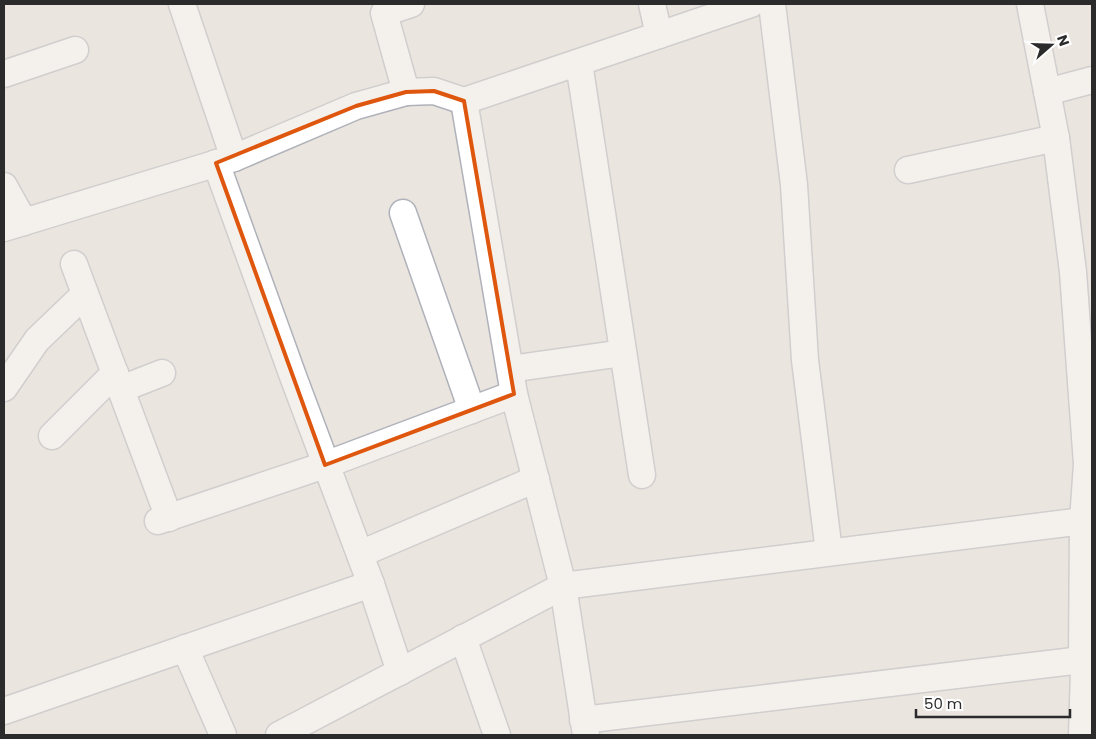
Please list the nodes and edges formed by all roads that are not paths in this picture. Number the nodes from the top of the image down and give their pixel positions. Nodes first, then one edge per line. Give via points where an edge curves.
1 (182, 4) edge
2 (411, 4) edge
3 (652, 4) edge
4 (751, 4) edge
5 (772, 4) edge
6 (1030, 4) edge
7 (658, 35) junction
8 (75, 50) dead end
9 (579, 63) junction
10 (4, 74) edge
11 (1092, 80) edge
12 (406, 92) junction
13 (1047, 92) junction
14 (464, 102) junction
15 (1056, 138) junction
16 (225, 161) junction
17 (908, 170) dead end
18 (4, 186) edge
19 (403, 213) dead end
20 (14, 225) edge
21 (74, 264) dead end
22 (1083, 272) edge
23 (85, 294) junction
24 (623, 353) junction
25 (510, 369) junction
26 (162, 373) dead end
27 (118, 381) junction
28 (4, 388) edge
29 (514, 394) junction
30 (472, 410) junction
31 (52, 436) dead end
32 (1090, 463) edge
33 (325, 465) junction
34 (642, 475) dead end
35 (536, 479) junction
36 (1083, 521) junction
37 (829, 552) junction
38 (360, 554) junction
39 (371, 584) junction
40 (563, 586) junction
41 (463, 638) junction
42 (185, 648) junction
43 (1086, 666) edge
44 (400, 672) junction
45 (4, 711) edge
46 (584, 728) edge
47 (223, 735) edge
48 (279, 735) edge
49 (496, 735) edge
50 (1082, 735) edge

1 - 16 street
2 - 12 street via 384,14
3 - 7 street
4 - 7 street
5 - 37 street via 794,185 804,352
6 - 13 street
7 - 9 street
8 - 10 street
9 - 14 street
9 - 24 street
11 - 13 street
12 - 14 street via 434,91
12 - 16 street via 356,106
13 - 15 street
14 - 25 street
15 - 17 street
15 - 22 street
16 - 20 street
16 - 33 street
18 - 20 street
19 - 30 street
21 - 23 street
22 - 32 street
23 - 27 street
23 - 28 street via 37,340
24 - 25 street
24 - 34 street
25 - 29 street
26 - 27 street
27 - 31 street
27 - 33 street via 164,519
29 - 30 street
29 - 35 street
30 - 33 street
32 - 36 street
33 - 38 street
35 - 38 street
35 - 40 street
36 - 37 street
36 - 43 street
37 - 40 street
38 - 39 street
39 - 42 street
39 - 44 street
40 - 41 street
40 - 46 street
41 - 44 street
41 - 49 street
42 - 45 street
42 - 47 street
43 - 46 street
43 - 50 street
44 - 48 street

